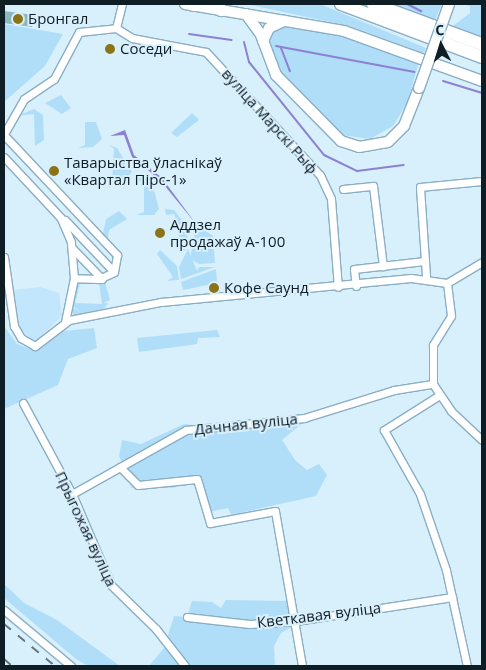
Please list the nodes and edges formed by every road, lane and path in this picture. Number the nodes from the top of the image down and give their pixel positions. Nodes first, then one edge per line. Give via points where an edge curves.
1 (122, 4) edge
2 (194, 4) edge
3 (341, 4) edge
4 (373, 4) edge
5 (449, 4) edge
6 (218, 7) edge
7 (246, 14) junction
8 (267, 17) junction
9 (287, 20) junction
10 (116, 28) junction
11 (263, 41) junction
12 (482, 44) edge
13 (482, 57) edge
14 (482, 81) edge
15 (4, 135) edge
16 (4, 157) edge
17 (482, 181) edge
18 (343, 189) dead end
19 (54, 209) junction
20 (72, 248) junction
21 (4, 257) edge
22 (425, 261) junction
23 (482, 262) edge
24 (383, 266) junction
25 (114, 272) junction
26 (426, 277) junction
27 (74, 278) junction
28 (102, 279) junction
29 (447, 283) junction
30 (356, 286) junction
31 (338, 288) junction
32 (65, 322) junction
33 (433, 384) junction
34 (438, 396) junction
35 (24, 403) dead end
36 (482, 440) edge
37 (120, 467) junction
38 (72, 494) junction
39 (452, 597) junction
40 (4, 610) edge
41 (187, 617) dead end
42 (296, 621) junction
43 (71, 666) edge
44 (184, 666) edge
45 (302, 666) edge
46 (467, 666) edge

1 - 10 street
2 - 6 street
3 - 13 highway
4 - 12 highway
5 - 11 street, bridge via 419,88 397,135 381,144 351,145 326,130 282,85 270,66
6 - 7 street
7 - 8 street
7 - 11 street
8 - 9 street
8 - 11 street
9 - 11 street via 269,28
9 - 14 street via 358,35
10 - 15 street via 79,32 54,78 17,106
10 - 31 street, вуліца Марскі Рыф via 132,38 206,52 320,175 331,199
15 - 25 street via 117,254
16 - 19 street
17 - 22 street via 420,187
18 - 24 street via 373,186
19 - 20 street
19 - 25 street
20 - 27 street
20 - 28 street
21 - 32 street via 14,326 21,338 35,346
22 - 24 street
22 - 26 street
23 - 29 street
24 - 30 street via 354,270
25 - 28 street
26 - 29 street
26 - 30 street
27 - 28 street
27 - 32 street
29 - 33 street via 451,316 434,345
30 - 31 street
31 - 32 street via 223,293
33 - 34 street
33 - 37 street, Дачная вуліца via 394,390 304,418 186,430
34 - 36 street
34 - 39 street via 384,430 420,494
35 - 38 street, Прыгожая вуліца
37 - 38 street, Дачная вуліца
37 - 42 street via 138,485 197,479 210,523 275,511
38 - 44 street, Прыгожая вуліца via 89,541 114,589 156,629
39 - 42 street, Кветкавая вуліца
39 - 46 street
40 - 43 street
41 - 42 street, Кветкавая вуліца via 250,624
42 - 45 street

